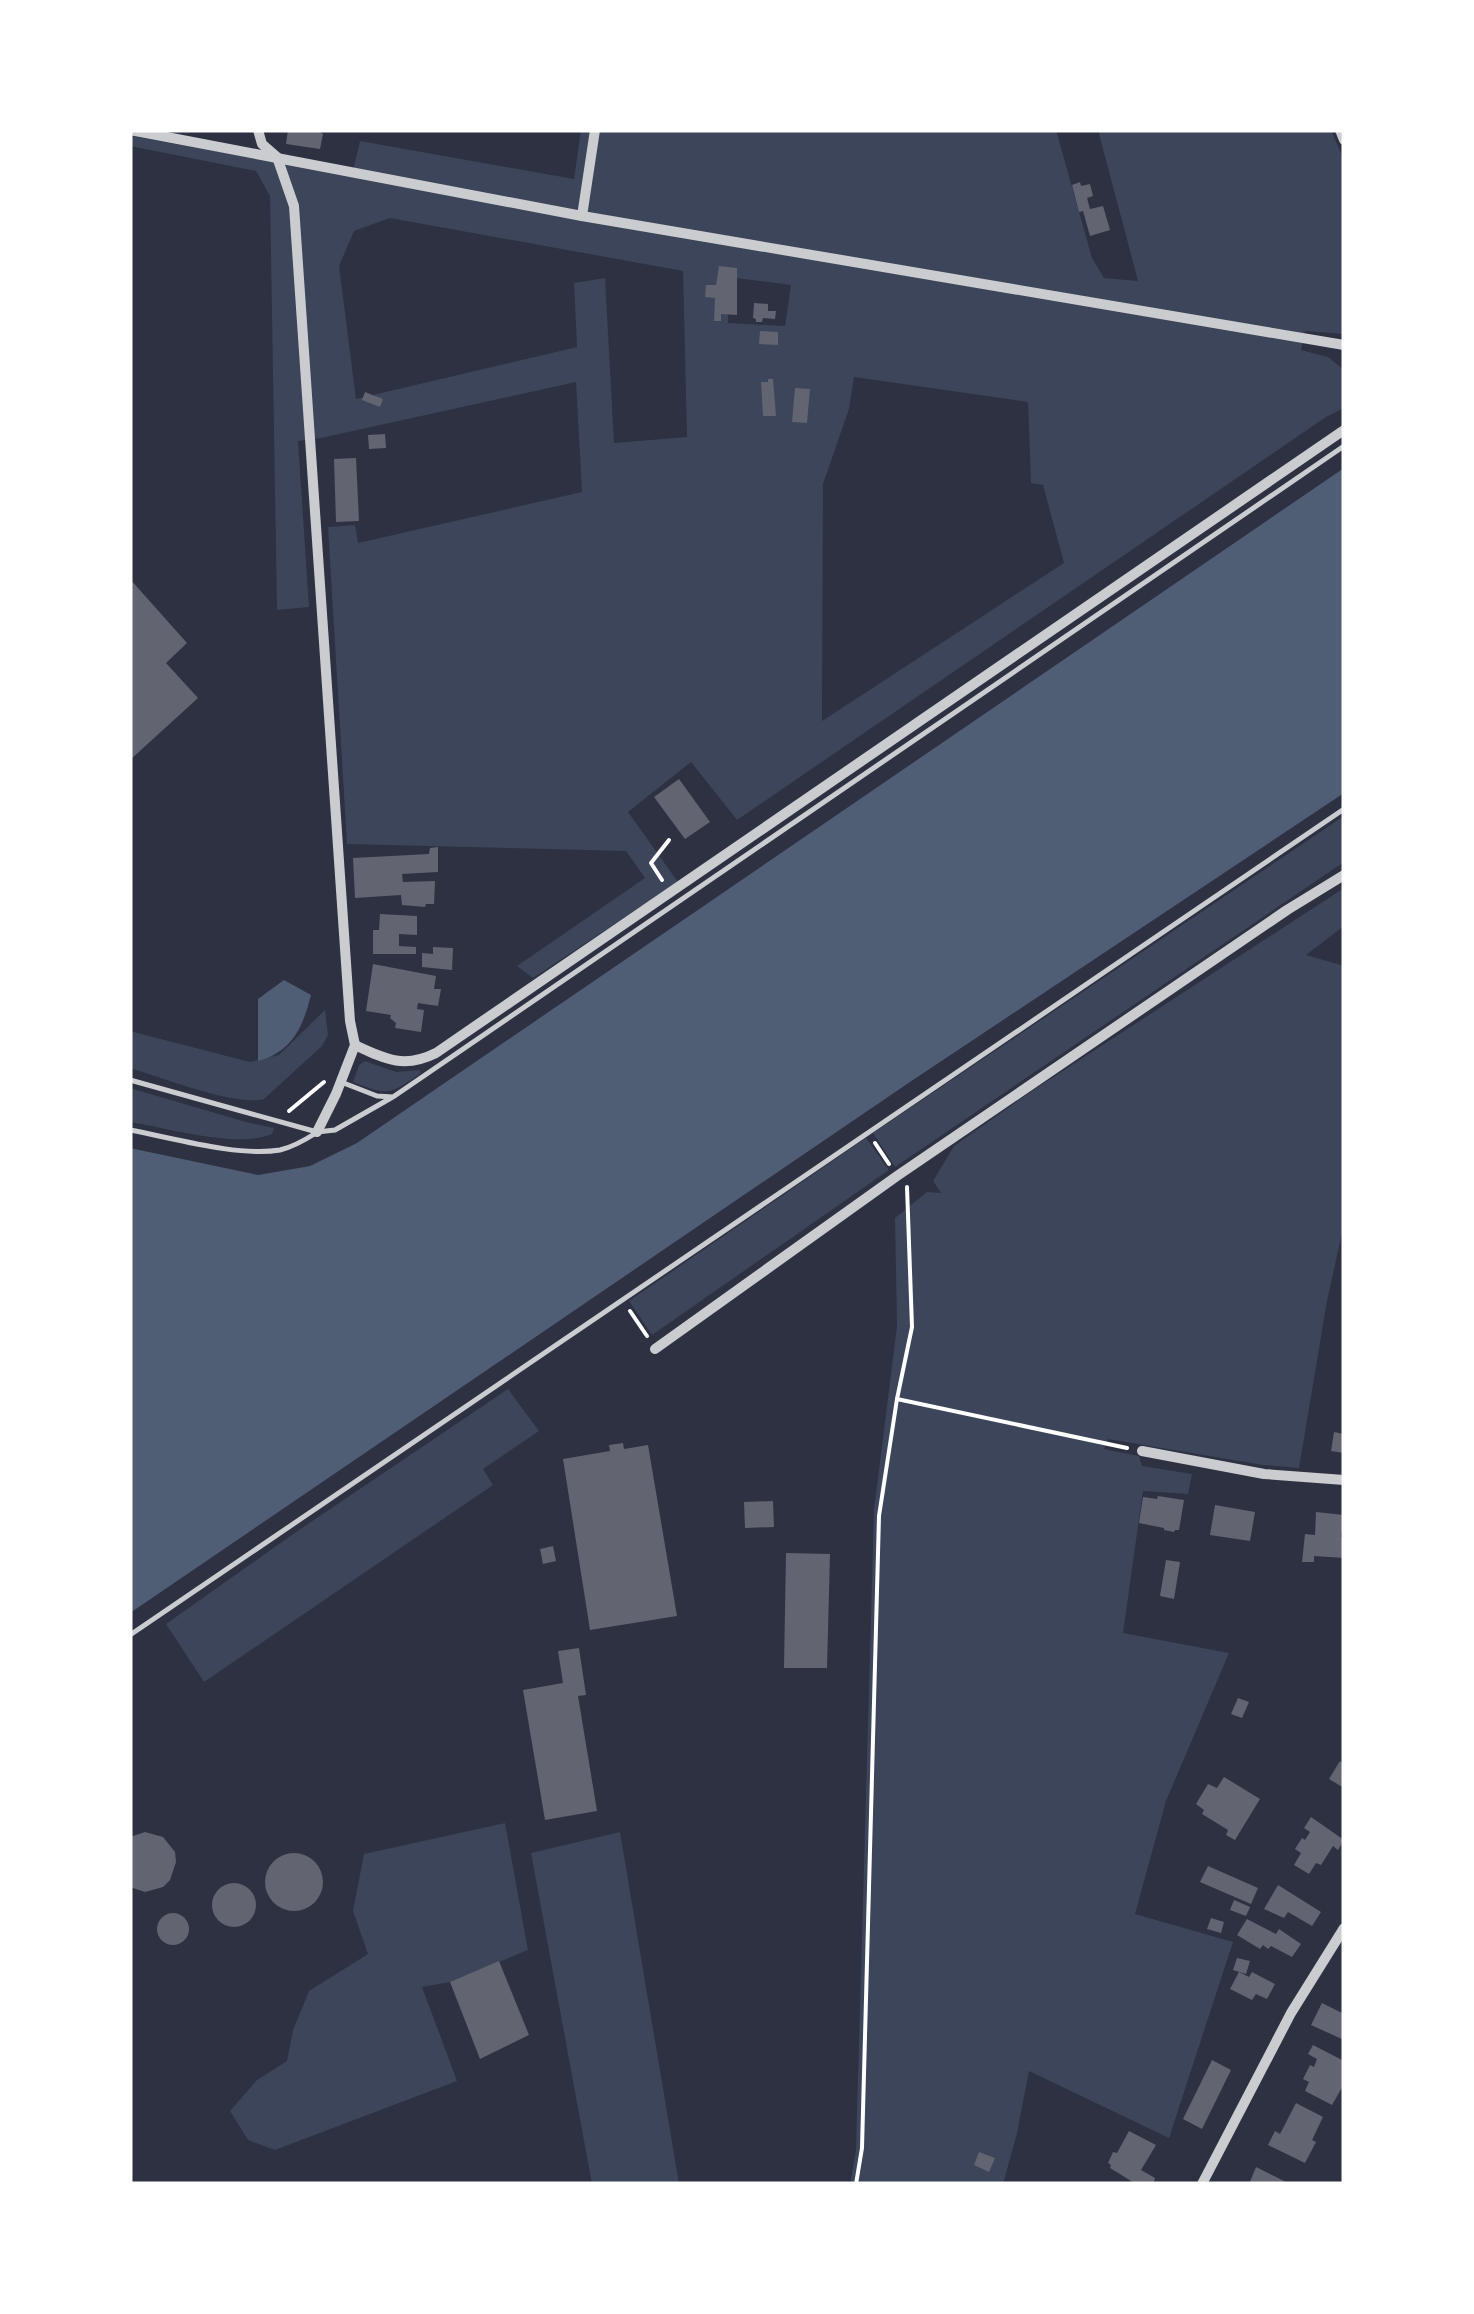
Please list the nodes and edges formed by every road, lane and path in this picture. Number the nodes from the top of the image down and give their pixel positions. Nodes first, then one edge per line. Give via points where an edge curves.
1 (130, 130) edge
2 (258, 130) edge
3 (595, 130) edge
4 (1340, 130) edge
5 (1344, 140) edge
6 (277, 157) junction
7 (582, 216) junction
8 (1344, 345) edge
9 (1344, 430) edge
10 (1344, 446) edge
11 (1344, 809) edge
12 (669, 840) dead end
13 (1344, 875) edge
14 (671, 892) junction
15 (355, 1045) junction
16 (130, 1080) edge
17 (341, 1082) junction
18 (393, 1097) junction
19 (276, 1119) junction
20 (130, 1130) edge
21 (317, 1132) junction
22 (867, 1132) junction
23 (897, 1176) junction
24 (622, 1300) junction
25 (655, 1348) joint
26 (897, 1399) junction
27 (1142, 1451) joint
28 (1344, 1480) edge
29 (130, 1634) edge
30 (1344, 1928) edge
31 (856, 2184) edge
32 (1202, 2184) edge

1 - 6 street
2 - 6 street
3 - 7 street
4 - 5 street
6 - 7 street
6 - 15 street via 294,206
7 - 8 street
9 - 14 street
10 - 18 lane
11 - 22 lane
12 - 14 path via 651,863
13 - 23 street
14 - 15 street via 422,1060 395,1062
15 - 17 street
16 - 19 lane
17 - 18 lane
17 - 19 path via 324,1082
17 - 21 street
18 - 21 lane via 335,1130
19 - 21 lane
20 - 21 lane via 234,1150 279,1150
22 - 23 path
22 - 24 lane
23 - 25 street
23 - 26 path via 907,1187 912,1326
24 - 25 path
24 - 29 lane
26 - 27 path
26 - 31 path via 878,1516
27 - 28 street via 1264,1474
30 - 32 street via 1291,2013

